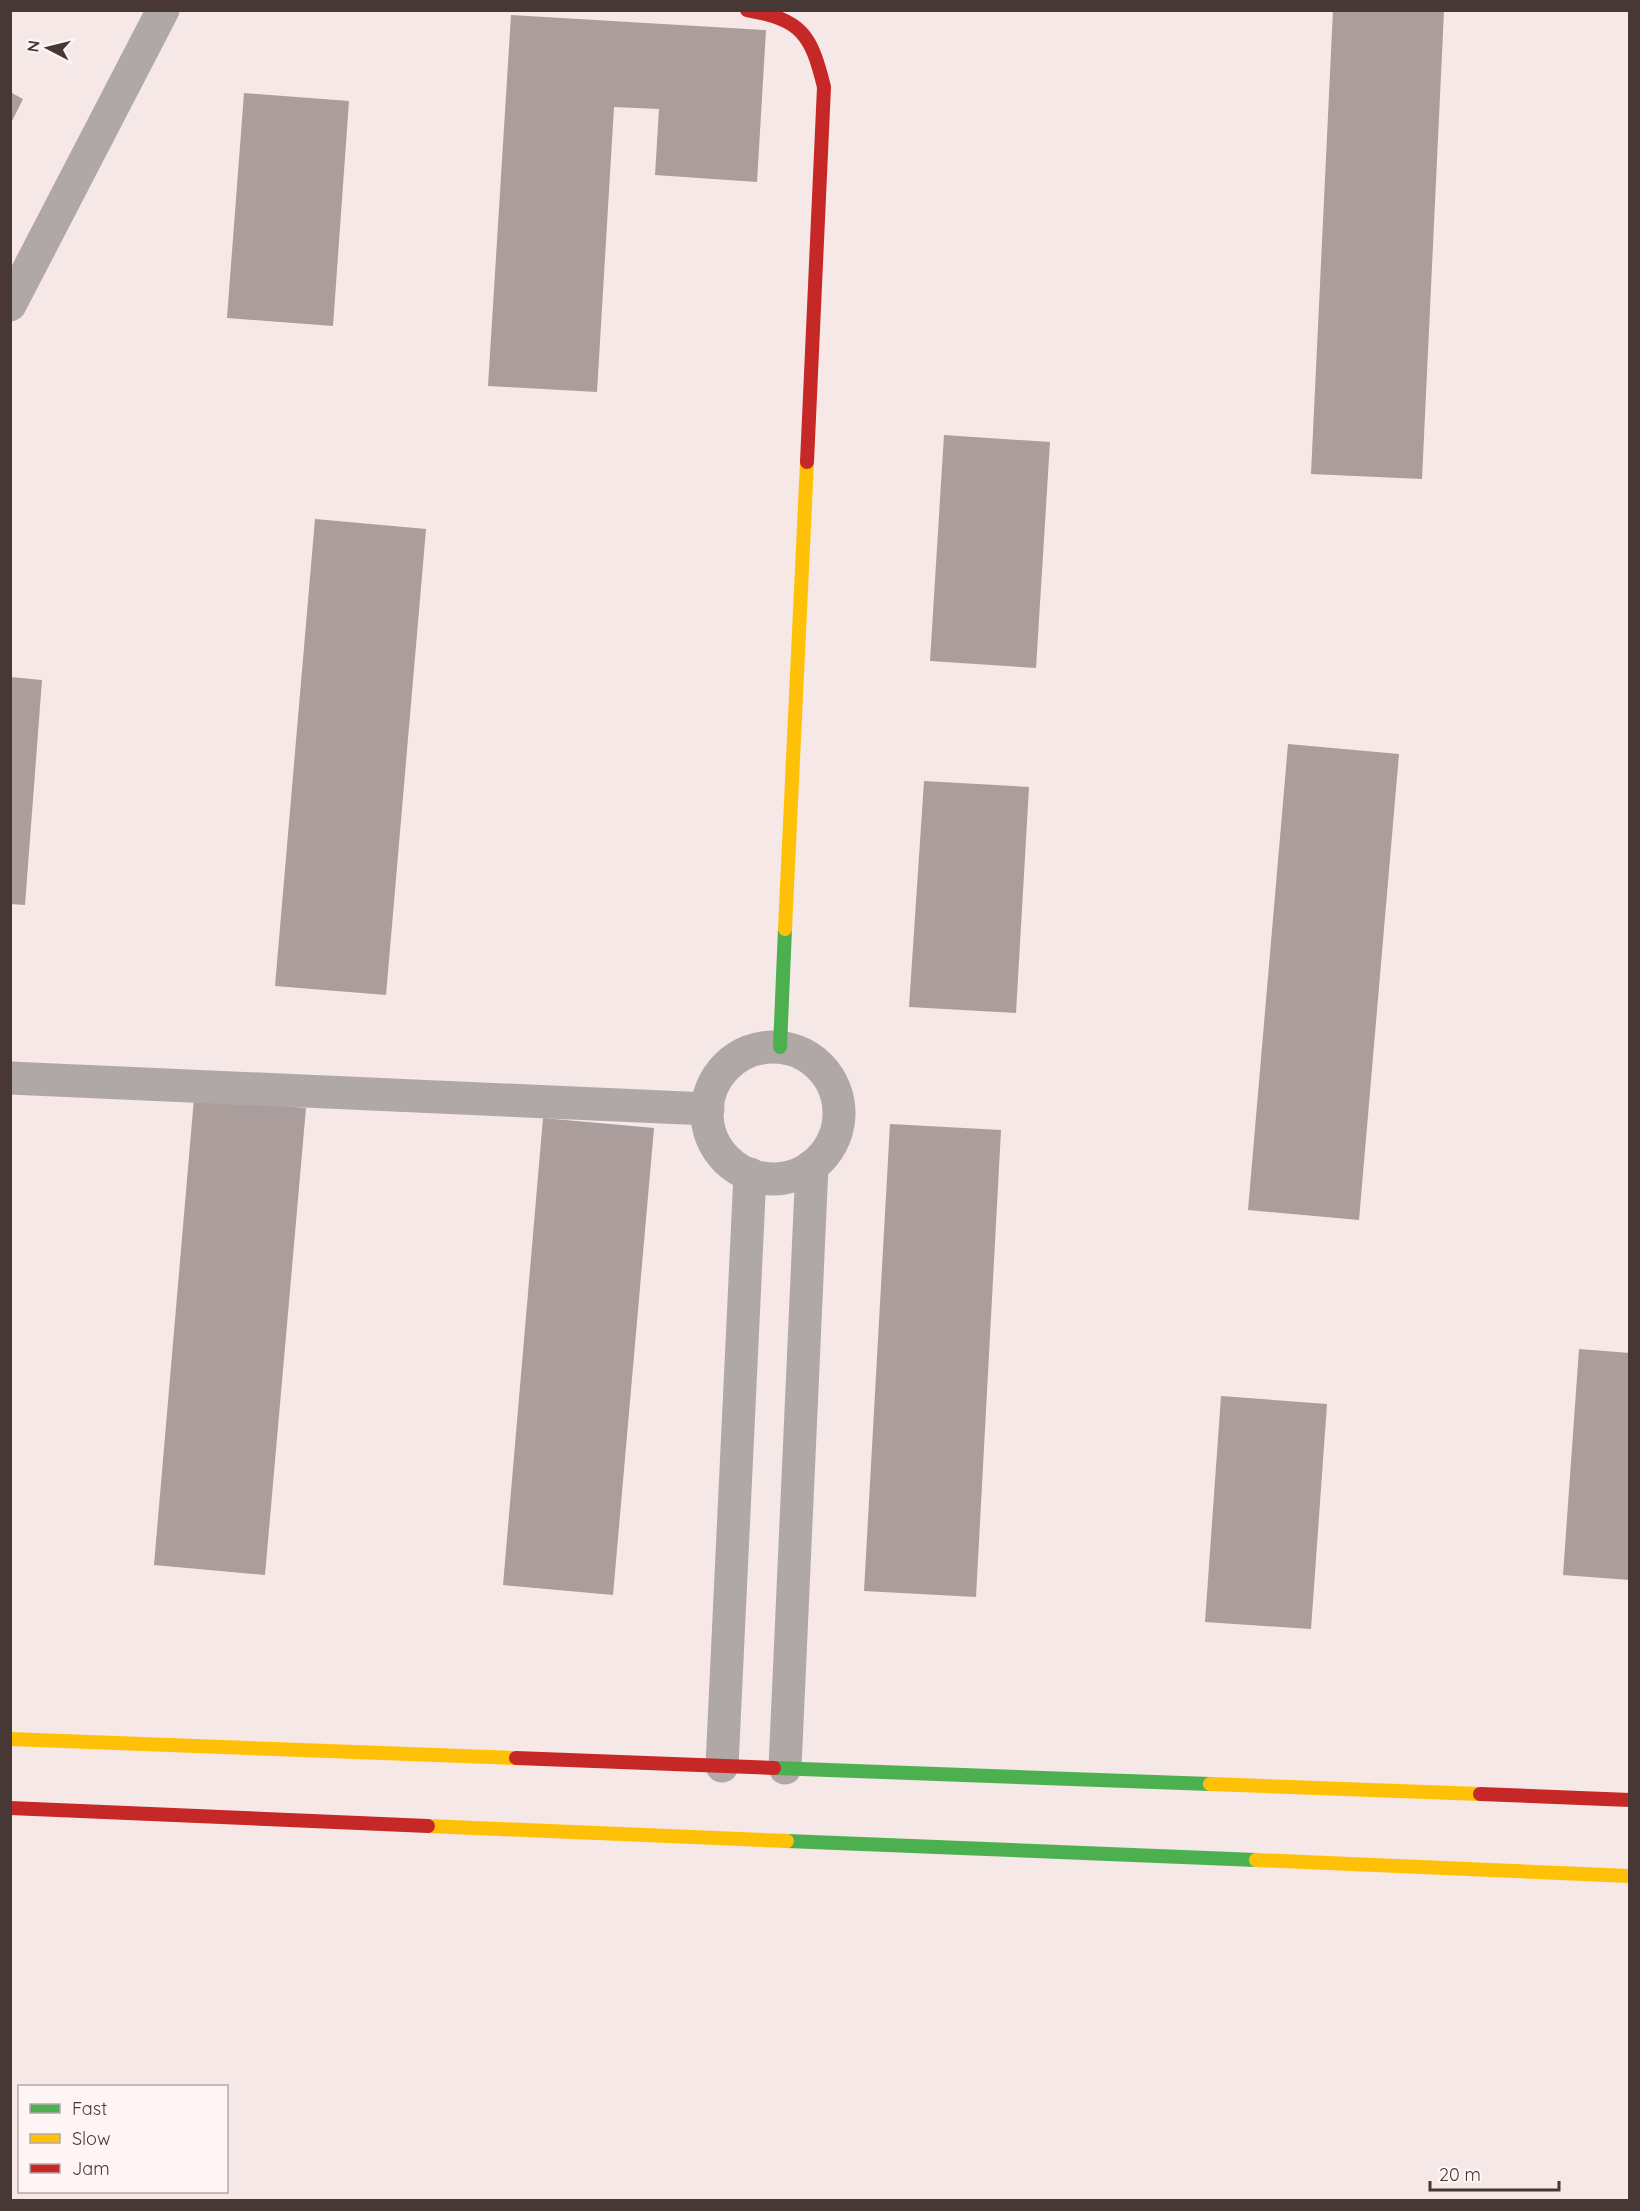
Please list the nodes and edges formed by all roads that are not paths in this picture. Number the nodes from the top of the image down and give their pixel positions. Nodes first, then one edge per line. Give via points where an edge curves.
1 (163, 10) edge
2 (747, 10) edge
3 (10, 305) edge
4 (780, 1047) junction
5 (10, 1078) edge
6 (708, 1109) junction
7 (812, 1166) junction
8 (750, 1174) junction
9 (10, 1739) edge
10 (722, 1766) junction
11 (785, 1768) junction
12 (1629, 1800) edge
13 (10, 1808) edge
14 (1629, 1876) edge

1 - 3 street
2 - 4 street via 780,15 802,29 816,54 824,87
4 - 6 street via 749,1050 730,1062 716,1078
4 - 7 street via 813,1059 828,1076 837,1097 839,1120 833,1141
5 - 6 street
6 - 8 street via 712,1140 724,1157
7 - 8 street via 781,1179
7 - 11 street
8 - 10 street
9 - 10 street
10 - 11 street
11 - 12 street
13 - 14 street

